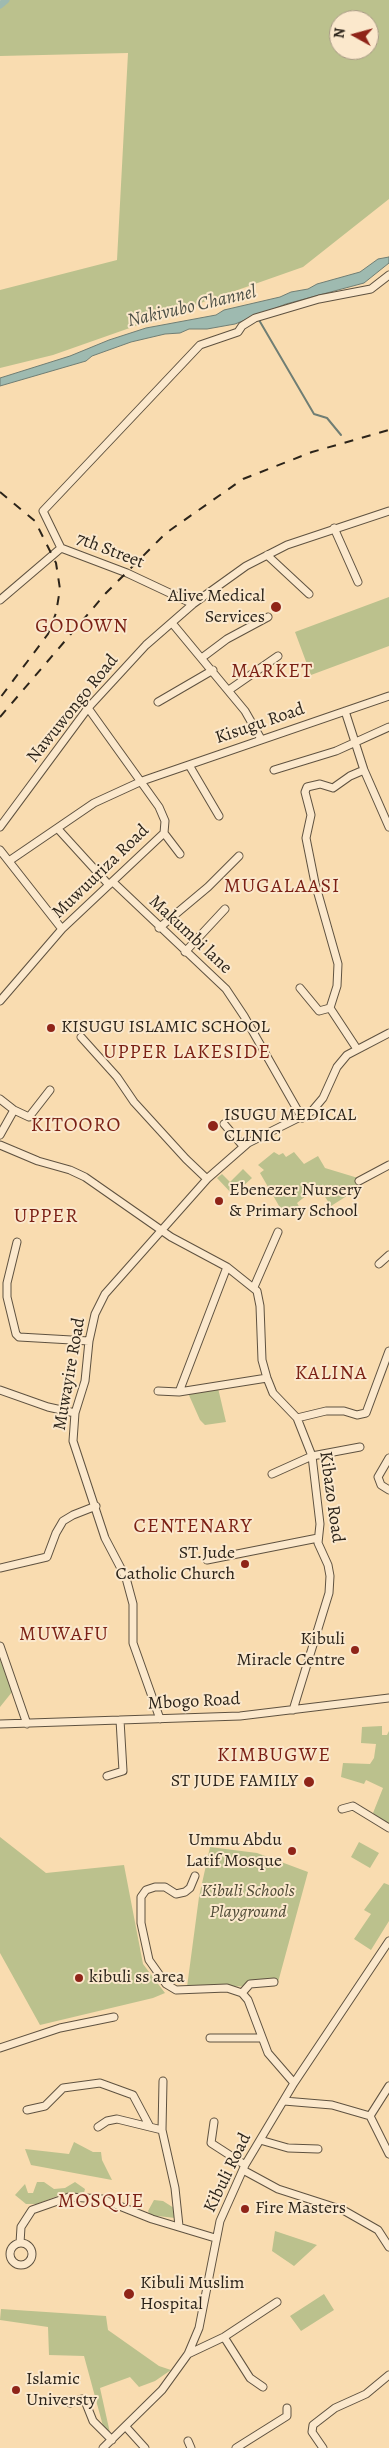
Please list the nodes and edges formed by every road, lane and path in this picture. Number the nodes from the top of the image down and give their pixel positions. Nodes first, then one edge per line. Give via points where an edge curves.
1 (389, 275) edge
2 (389, 511) edge
3 (334, 528) junction
4 (61, 548) junction
5 (267, 555) junction
6 (358, 582) dead end
7 (309, 594) dead end
8 (0, 600) edge
9 (193, 604) junction
10 (268, 617) dead end
11 (172, 623) junction
12 (278, 656) dead end
13 (203, 657) junction
14 (213, 670) junction
15 (229, 690) junction
16 (389, 696) edge
17 (158, 702) dead end
18 (88, 708) junction
19 (345, 711) junction
20 (389, 727) edge
21 (261, 739) junction
22 (355, 742) junction
23 (189, 765) junction
24 (274, 770) dead end
25 (364, 770) junction
26 (142, 781) junction
27 (219, 816) dead end
28 (0, 827) edge
29 (389, 827) edge
30 (58, 829) junction
31 (164, 833) junction
32 (0, 850) edge
33 (180, 854) dead end
34 (239, 856) dead end
35 (9, 862) junction
36 (111, 883) junction
37 (225, 909) dead end
38 (159, 928) junction
39 (62, 929) junction
40 (186, 952) junction
41 (300, 988) dead end
42 (0, 1001) edge
43 (330, 1008) junction
44 (389, 1033) edge
45 (81, 1037) dead end
46 (356, 1049) junction
47 (50, 1090) dead end
48 (0, 1099) edge
49 (14, 1110) junction
50 (302, 1118) junction
51 (224, 1124) dead end
52 (0, 1135) edge
53 (0, 1144) edge
54 (243, 1146) junction
55 (389, 1165) edge
56 (207, 1179) junction
57 (359, 1181) dead end
58 (162, 1229) junction
59 (278, 1232) dead end
60 (17, 1242) dead end
61 (389, 1256) edge
62 (379, 1264) dead end
63 (227, 1267) junction
64 (254, 1287) junction
65 (89, 1341) junction
66 (389, 1351) edge
67 (267, 1378) junction
68 (0, 1390) edge
69 (158, 1391) dead end
70 (179, 1392) junction
71 (75, 1413) junction
72 (297, 1418) junction
73 (360, 1447) dead end
74 (312, 1456) junction
75 (389, 1458) edge
76 (272, 1474) dead end
77 (389, 1490) edge
78 (96, 1506) junction
79 (318, 1538) junction
80 (207, 1560) dead end
81 (0, 1568) edge
82 (0, 1646) edge
83 (389, 1698) edge
84 (293, 1710) junction
85 (160, 1719) junction
86 (120, 1720) junction
87 (0, 1724) edge
88 (27, 1724) junction
89 (107, 1776) dead end
90 (342, 1809) dead end
91 (389, 1828) edge
92 (195, 1876) dead end
93 (389, 1941) edge
94 (274, 1982) dead end
95 (242, 1993) junction
96 (114, 2017) dead end
97 (210, 2038) dead end
98 (262, 2038) junction
99 (0, 2048) edge
100 (163, 2081) dead end
101 (294, 2083) junction
102 (389, 2086) edge
103 (284, 2101) junction
104 (27, 2110) dead end
105 (370, 2116) junction
106 (214, 2122) dead end
107 (98, 2127) dead end
108 (150, 2127) junction
109 (162, 2130) junction
110 (260, 2140) junction
111 (318, 2149) dead end
112 (389, 2154) edge
113 (244, 2168) junction
114 (179, 2226) junction
115 (215, 2238) junction
116 (20, 2243) junction
117 (389, 2247) edge
118 (277, 2302) dead end
119 (224, 2337) junction
120 (188, 2354) junction
121 (389, 2375) edge
122 (264, 2387) dead end
123 (70, 2403) dead end
124 (287, 2408) dead end
125 (126, 2427) junction
126 (112, 2440) junction
127 (188, 2441) dead end
128 (103, 2448) edge
129 (144, 2448) edge
130 (191, 2448) edge
131 (236, 2448) edge
132 (322, 2448) edge

1 - 4 street via 371,289 319,299 255,318 238,332 200,345 44,511
2 - 3 street, Nawuwongo Road
3 - 5 street, Nawuwongo Road
3 - 6 street
4 - 8 street, 7th Street
4 - 9 street, 7th Street
5 - 7 street
5 - 9 street, Nawuwongo Road
9 - 11 street, Nawuwongo Road
10 - 13 street via 227,639
11 - 13 street
11 - 18 street, Nawuwongo Road
12 - 15 street
13 - 14 street
14 - 15 street
14 - 17 street
15 - 21 street
16 - 19 street, Kisugu Road
18 - 26 street, Muwuuriza Road
18 - 28 street, Nawuwongo Road
19 - 21 street, Kisugu Road
19 - 22 street
20 - 22 street
21 - 23 street, Kisugu Road
22 - 24 street
22 - 25 street
23 - 26 street, Kisugu Road
23 - 27 street
25 - 29 street
25 - 43 street via 334,788 320,784 307,787 305,792 311,815 306,839 338,964 337,986
26 - 30 street, Kisugu Road via 94,803
26 - 31 street, Muwuuriza Road via 165,821
30 - 35 street, Kisugu Road
30 - 36 street, Makumbi lane
31 - 33 street
31 - 36 street, Muwuuriza Road
32 - 35 street
34 - 38 street
35 - 39 street
36 - 38 street, Makumbi lane
36 - 39 street, Muwuuriza Road
37 - 40 street
38 - 40 street, Makumbi lane
39 - 42 street, Muwuuriza Road
40 - 50 street, Makumbi lane via 226,989
41 - 43 street via 319,1011
43 - 46 street
44 - 46 street, Muwayire Road
45 - 56 street via 117,1077 134,1102
46 - 50 street, Muwayire Road via 340,1062 317,1107
47 - 49 street via 29,1117
48 - 49 street
49 - 52 street
50 - 54 street, Muwayire Road
51 - 54 street
53 - 58 street via 85,1177
54 - 56 street, Muwayire Road
55 - 57 street
56 - 58 street, Muwayire Road
58 - 63 street
58 - 65 street, Muwayire Road via 105,1294 95,1314
59 - 64 street
60 - 65 street via 7,1283 16,1334 19,1337
61 - 62 street
63 - 64 street
63 - 70 street
64 - 67 street, Kibazo Road via 260,1306 262,1360
65 - 71 street, Muwayire Road via 84,1381
66 - 72 street via 366,1413 326,1411
67 - 70 street
67 - 72 street, Kibazo Road via 272,1393
68 - 71 street
69 - 70 street
71 - 78 street, Muwayire Road via 72,1428 74,1447
72 - 74 street, Kibazo Road
73 - 74 street
74 - 76 street
74 - 79 street, Kibazo Road via 320,1524
75 - 77 street via 378,1477
78 - 81 street via 73,1514 64,1521 47,1557
78 - 85 street, Muwayire Road via 105,1538 126,1578 133,1604 135,1652
79 - 80 street
79 - 84 street, Kibazo Road via 330,1572 329,1593
82 - 88 street
83 - 84 street, Mbogo Road
84 - 85 street, Mbogo Road
85 - 86 street, Mbogo Road
86 - 88 street, Mbogo Road
86 - 89 street via 124,1771
87 - 88 street, Mbogo Road
90 - 91 street via 354,1806
92 - 95 street via 185,1892 176,1894 165,1887 156,1887 146,1890 141,1897 141,1923 150,1960 166,1984 176,1990 227,1988
93 - 101 street, Kibuli Road
94 - 95 street via 250,1984
95 - 98 street via 248,2000
96 - 99 street via 60,2028
97 - 98 street
98 - 101 street via 273,2061
100 - 109 street
101 - 103 street, Kibuli Road
102 - 105 street
103 - 105 street via 332,2105
103 - 110 street, Kibuli Road
104 - 108 street via 45,2106 63,2088 100,2084 133,2095
105 - 112 street
106 - 113 street via 211,2143
107 - 108 street via 117,2119
108 - 109 street
109 - 114 street via 175,2188
110 - 111 street via 288,2148
110 - 113 street, Kibuli Road
113 - 115 street, Kibuli Road
113 - 117 street via 278,2189 343,2210 383,2234
114 - 115 street
114 - 116 street via 102,2199 69,2197 32,2210 21,2227
115 - 120 street, Kibuli Road via 199,2328
116 - 116 street via 10,2252 11,2259 17,2264 24,2264 30,2260 32,2252 28,2245
118 - 119 street
119 - 120 street
119 - 122 street via 250,2378
120 - 125 street, Kibuli Road via 171,2379
121 - 132 street via 366,2394 334,2408 313,2424 312,2432
123 - 126 street via 85,2401 93,2421
124 - 131 street via 286,2416
125 - 126 street, Kibuli Road
125 - 129 street
126 - 128 street, Kibuli Road
127 - 130 street

